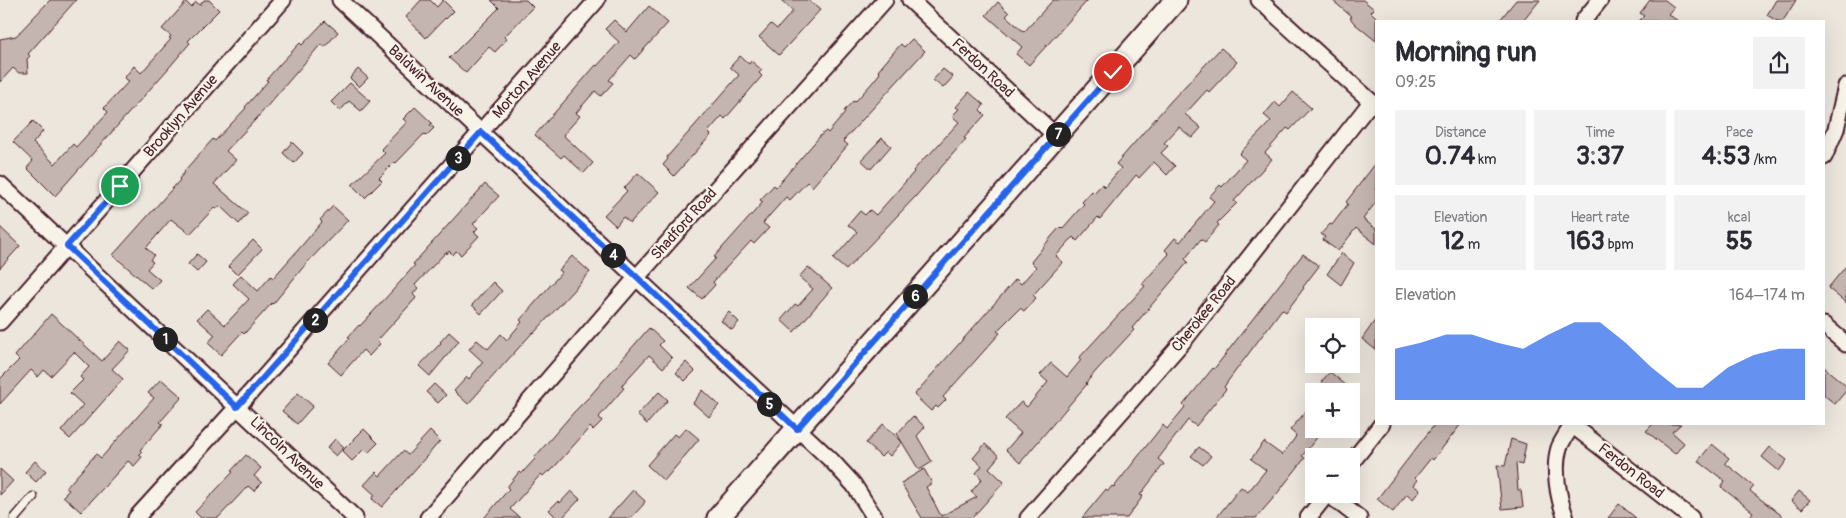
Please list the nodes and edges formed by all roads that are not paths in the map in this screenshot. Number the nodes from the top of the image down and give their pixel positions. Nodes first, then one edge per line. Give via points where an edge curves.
1 (283, 0) edge
2 (340, 0) edge
3 (597, 0) edge
4 (885, 0) edge
5 (910, 0) edge
6 (1176, 0) edge
7 (1259, 0) edge
8 (1600, 0) edge
9 (1584, 20) edge
10 (1846, 86) edge
11 (1374, 104) edge
12 (481, 132) junction
13 (1056, 136) junction
14 (1825, 155) edge
15 (0, 184) edge
16 (67, 246) junction
17 (637, 277) junction
18 (0, 322) edge
19 (1825, 326) edge
20 (1846, 344) edge
21 (237, 407) junction
22 (1381, 425) edge
23 (1571, 425) edge
24 (1573, 425) edge
25 (797, 429) junction
26 (1360, 452) edge
27 (33, 497) dead end
28 (1320, 503) edge
29 (1340, 503) edge
30 (14, 518) edge
31 (136, 518) edge
32 (355, 518) edge
33 (428, 518) edge
34 (718, 518) edge
35 (875, 518) edge
36 (1028, 518) edge
37 (1308, 518) edge
38 (1360, 518) edge
39 (1566, 518) edge
40 (1691, 518) edge

1 - 16 street, Brooklyn Avenue
2 - 12 street, Baldwin Avenue
3 - 12 street, Morton Avenue
4 - 17 street, Shadford Road
5 - 13 street, Ferdon Road
6 - 13 main road
7 - 11 street
8 - 9 street
10 - 14 street via 1836,129
11 - 36 street, Cherokee Road via 1186,338
12 - 17 street, Baldwin Avenue
12 - 21 street, Morton Avenue
13 - 25 main road
15 - 16 street, Lincoln Avenue
16 - 18 street, Brooklyn Avenue
16 - 21 street, Lincoln Avenue
17 - 25 street, Baldwin Avenue
17 - 33 street, Shadford Road
19 - 20 street
21 - 31 street, Morton Avenue
21 - 32 street, Lincoln Avenue
22 - 26 street
23 - 39 street via 1559,447 1556,476
24 - 40 street, Ferdon Road
25 - 34 main road
25 - 35 street, Baldwin Avenue via 854,485
27 - 30 lane
28 - 37 street
29 - 38 street

